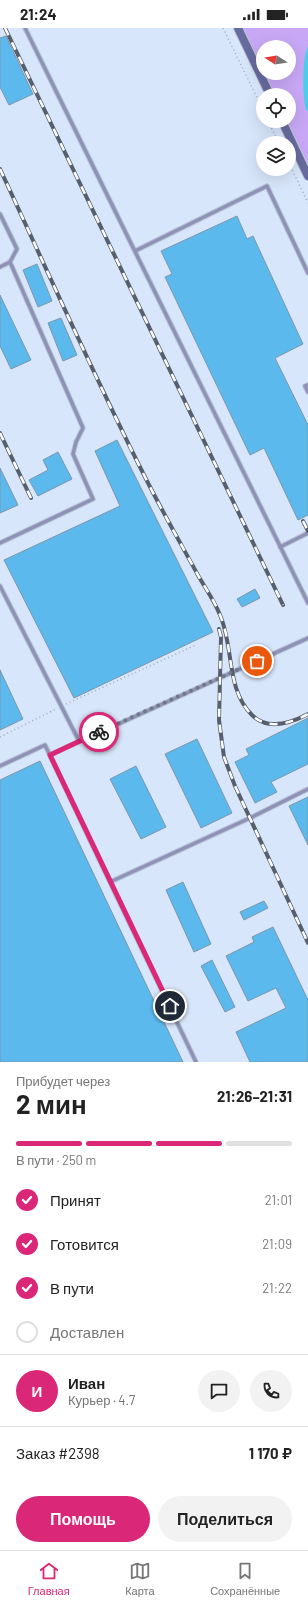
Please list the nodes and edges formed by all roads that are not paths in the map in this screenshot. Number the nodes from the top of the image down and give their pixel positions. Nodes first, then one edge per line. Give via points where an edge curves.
1 (25, 28) edge
2 (238, 28) edge
3 (267, 88) edge
4 (285, 128) edge
5 (308, 176) edge
6 (0, 214) edge
7 (135, 251) junction
8 (10, 262) junction
9 (0, 267) edge
10 (308, 273) edge
11 (308, 385) edge
12 (308, 392) edge
13 (308, 533) edge
14 (0, 543) edge
15 (280, 547) junction
16 (0, 586) edge
17 (308, 603) edge
18 (308, 638) edge
19 (79, 741) junction
20 (50, 755) junction
21 (0, 766) edge
22 (308, 789) edge
23 (110, 882) junction
24 (196, 1062) edge

1 - 7 lane
2 - 3 main road
4 - 5 main road
6 - 8 lane via 17,249
7 - 10 lane via 267,186
7 - 15 lane
8 - 9 lane
8 - 14 lane via 82,428 73,454 93,499
11 - 12 lane via 305,386
13 - 15 lane
15 - 17 lane
16 - 19 lane
18 - 19 lane
19 - 20 lane
20 - 21 lane via 45,745
20 - 23 lane
22 - 23 lane
23 - 24 lane

